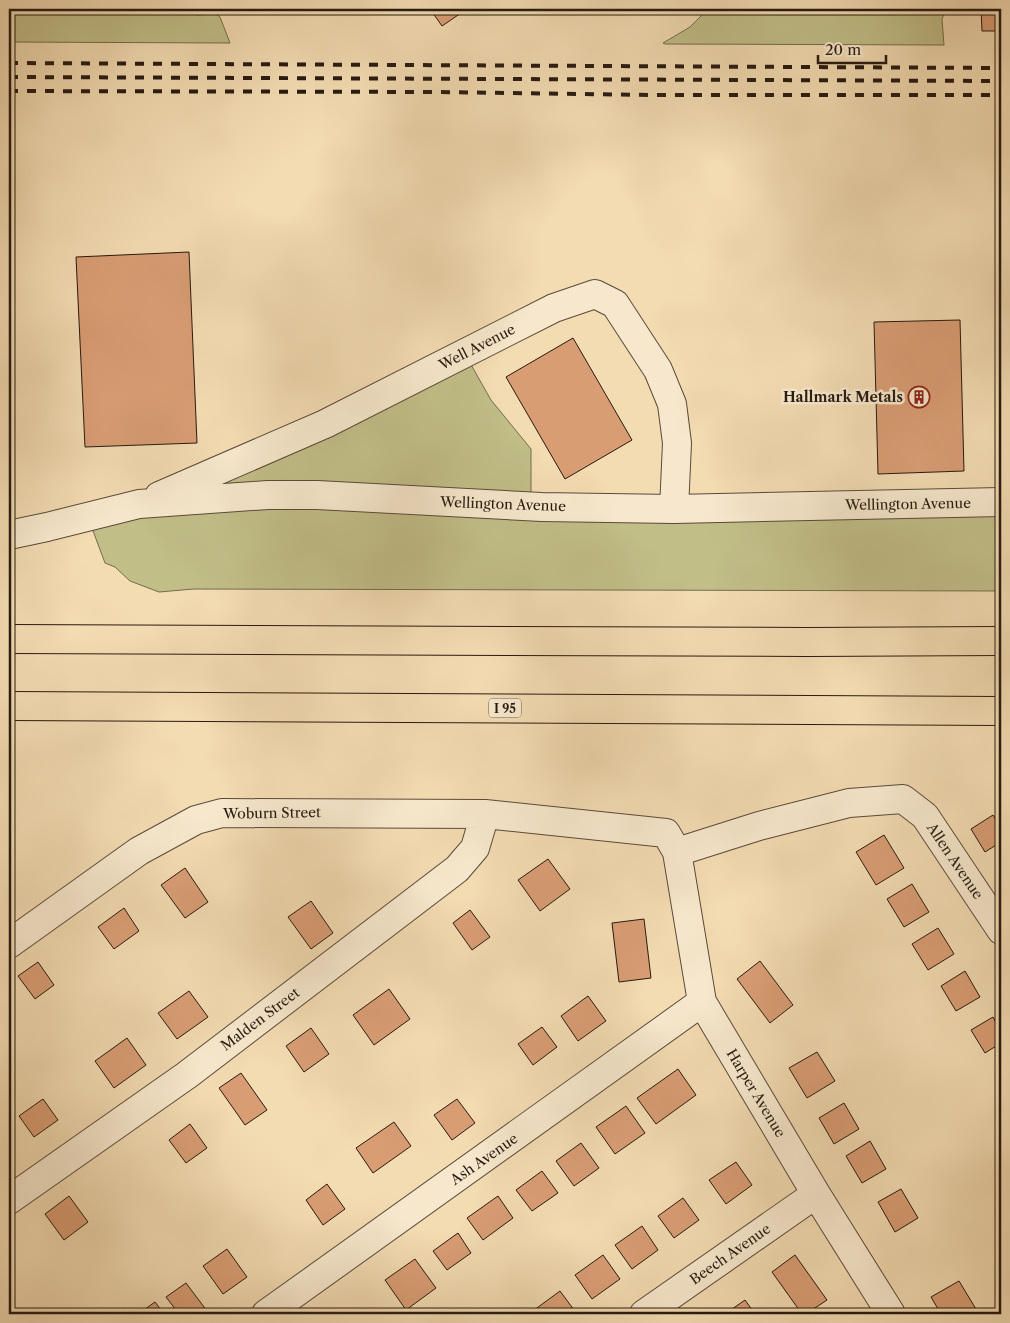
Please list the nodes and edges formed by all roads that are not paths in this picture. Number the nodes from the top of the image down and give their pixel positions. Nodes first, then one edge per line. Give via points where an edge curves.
1 (1001, 502) edge
2 (139, 504) junction
3 (674, 509) junction
4 (9, 535) edge
5 (9, 639) edge
6 (1001, 641) edge
7 (9, 706) edge
8 (1001, 711) edge
9 (485, 814) junction
10 (677, 852) junction
11 (1001, 930) edge
12 (9, 944) edge
13 (702, 1002) junction
14 (816, 1194) junction
15 (9, 1200) edge
16 (266, 1314) edge
17 (644, 1314) edge
18 (891, 1314) edge

1 - 3 street, Wellington Avenue
2 - 3 street, Wellington Avenue via 317,495 542,507
2 - 3 street, Well Avenue via 325,424 554,308 595,294 615,304 658,370 672,404 677,443
2 - 4 street, Wellington Avenue
5 - 6 highway
7 - 8 highway, I 95
9 - 10 street, Harper Avenue via 666,833
9 - 12 street, Woburn Street via 243,812 222,813 196,820 139,851
9 - 15 street, Malden Street via 475,848 457,870 187,1075
10 - 11 street, Allen Avenue via 759,826 849,803 903,799 925,816
10 - 13 street, Harper Avenue
13 - 14 street, Harper Avenue
13 - 16 street, Ash Avenue
14 - 17 street, Beech Avenue
14 - 18 street, Harper Avenue

